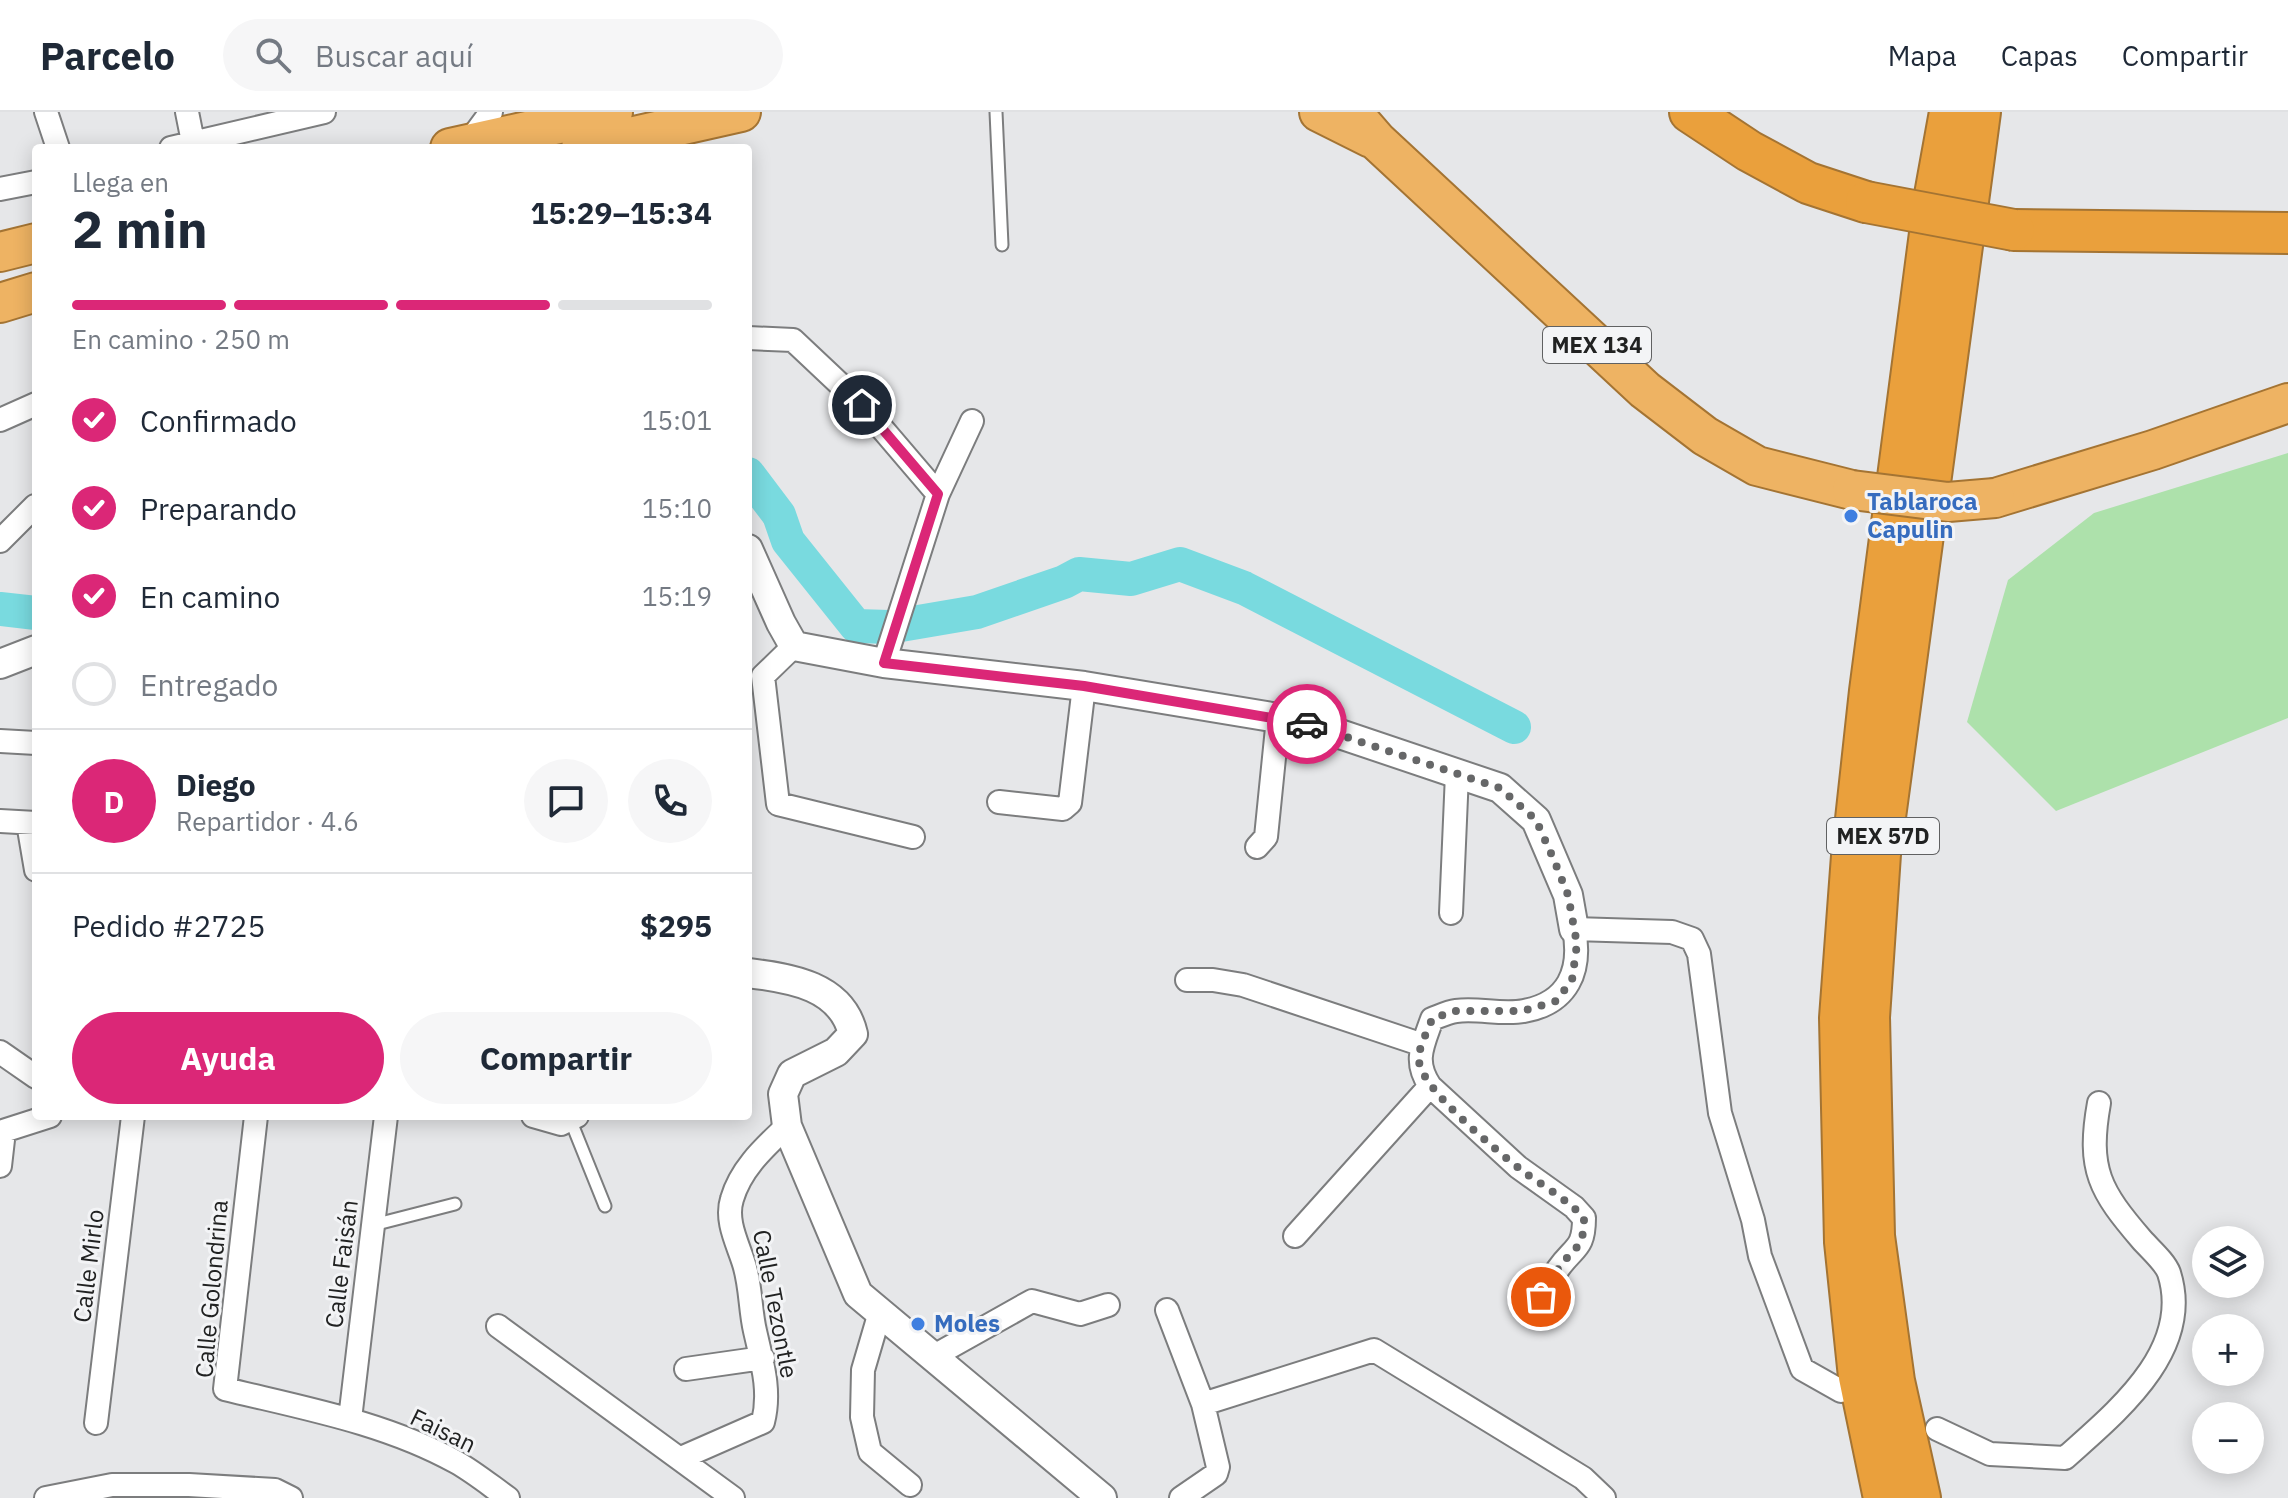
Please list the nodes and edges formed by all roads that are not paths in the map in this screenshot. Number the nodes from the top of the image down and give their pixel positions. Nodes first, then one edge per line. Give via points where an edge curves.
1 (46, 112) edge
2 (187, 112) edge
3 (324, 112) edge
4 (491, 112) edge
5 (741, 112) edge
6 (996, 112) edge
7 (1319, 112) edge
8 (1352, 112) edge
9 (1690, 112) edge
10 (1937, 112) edge
11 (1950, 112) edge
12 (1983, 112) edge
13 (586, 123) edge
14 (1377, 141) junction
15 (193, 142) junction
16 (57, 144) edge
17 (186, 144) edge
18 (461, 144) edge
19 (470, 144) edge
20 (32, 183) edge
21 (0, 189) edge
22 (1935, 195) junction
23 (2288, 233) edge
24 (32, 244) edge
25 (1002, 245) dead end
26 (0, 252) edge
27 (32, 279) edge
28 (0, 287) edge
29 (32, 293) edge
30 (0, 303) edge
31 (32, 312) edge
32 (0, 320) edge
33 (752, 338) edge
34 (2288, 403) edge
35 (32, 406) edge
36 (0, 420) edge
37 (972, 421) dead end
38 (938, 494) junction
39 (32, 509) edge
40 (0, 541) edge
41 (752, 558) edge
42 (794, 646) junction
43 (32, 652) edge
44 (884, 662) junction
45 (0, 664) edge
46 (756, 676) edge
47 (1084, 686) junction
48 (1278, 718) junction
49 (0, 741) edge
50 (32, 743) edge
51 (1457, 774) junction
52 (999, 802) dead end
53 (0, 821) edge
54 (32, 823) edge
55 (913, 837) dead end
56 (1257, 847) dead end
57 (1451, 913) dead end
58 (1574, 929) junction
59 (752, 974) edge
60 (1187, 980) dead end
61 (1423, 1045) junction
62 (0, 1052) edge
63 (32, 1074) edge
64 (1430, 1086) junction
65 (2099, 1103) dead end
66 (37, 1120) edge
67 (133, 1120) edge
68 (256, 1120) edge
69 (386, 1120) edge
70 (547, 1120) edge
71 (569, 1120) edge
72 (574, 1120) edge
73 (787, 1126) junction
74 (2, 1131) edge
75 (0, 1166) edge
76 (455, 1204) dead end
77 (605, 1206) dead end
78 (373, 1225) junction
79 (1295, 1236) dead end
80 (1541, 1297) dead end
81 (1108, 1305) dead end
82 (1167, 1310) dead end
83 (880, 1312) junction
84 (498, 1326) dead end
85 (934, 1356) junction
86 (763, 1358) junction
87 (686, 1369) dead end
88 (1841, 1391) dead end
89 (1203, 1404) junction
90 (350, 1419) junction
91 (96, 1423) dead end
92 (1937, 1429) dead end
93 (681, 1458) junction
94 (910, 1485) dead end
95 (46, 1498) edge
96 (291, 1498) edge
97 (508, 1498) edge
98 (733, 1498) edge
99 (1102, 1498) edge
100 (1181, 1498) edge
101 (1604, 1498) edge
102 (1884, 1498) edge
103 (1920, 1498) edge

1 - 16 street
2 - 15 street
3 - 15 street
4 - 18 street
5 - 13 highway
6 - 25 lane
7 - 14 highway
8 - 14 highway
9 - 23 highway, bridge via 1808,183 1866,202 2014,230
10 - 22 highway
11 - 22 highway
12 - 103 highway, MEX 57D via 1880,854 1869,1017 1874,1236 1894,1381
13 - 19 highway
14 - 34 highway, MEX 134, bridge via 1645,390 1705,436 1757,466 1852,490 1948,502 1995,498
15 - 17 street
20 - 21 street
22 - 102 highway, MEX 57D via 1870,691 1840,1018 1845,1242 1859,1377
24 - 26 highway
27 - 28 highway
29 - 30 highway
31 - 32 street
33 - 38 street via 793,340 862,405
35 - 36 street
37 - 38 street
38 - 44 street
39 - 40 street
41 - 42 street
42 - 44 street
42 - 46 street
43 - 45 street
44 - 47 street
46 - 55 street via 778,804
47 - 48 street
47 - 52 street via 1070,803 1063,809
48 - 51 street
48 - 56 street via 1266,837
49 - 50 street
51 - 57 street
51 - 58 street via 1500,788 1536,820 1568,895
53 - 54 street
58 - 61 street via 1572,980 1556,1001 1523,1011 1454,1011 1432,1019
58 - 88 street via 1672,932 1692,939 1699,954 1720,1113 1760,1256 1802,1369
59 - 73 street via 819,989 839,1003 853,1034 836,1052 792,1074 783,1094
60 - 61 street via 1243,985
61 - 64 street via 1418,1058
62 - 63 street
64 - 79 street
64 - 80 street via 1518,1167 1584,1218 1577,1251
65 - 92 street via 2094,1167 2111,1204 2169,1271 2173,1310 2164,1347 2130,1398 2065,1458 1990,1454
66 - 74 street
67 - 91 street, Calle Mirlo
68 - 90 street, Calle Golondrina via 225,1389
69 - 78 street, Calle Faisán
70 - 71 street
72 - 77 lane
73 - 83 street via 858,1294
73 - 86 street, Calle Tezontle via 751,1161 731,1201 733,1235
74 - 75 street
76 - 78 lane
78 - 90 street, Calle Faisán
81 - 85 street via 1080,1314 1032,1301
82 - 89 street
83 - 85 street
83 - 94 street via 863,1370 862,1417 870,1452
84 - 93 street
85 - 99 street
86 - 87 street
86 - 93 street, Calle Tezontle via 763,1422
89 - 100 street via 1218,1467 1216,1474
89 - 101 street via 1374,1350 1583,1478
90 - 97 street, Faisan via 456,1462
93 - 98 street
95 - 96 street via 112,1485 275,1490

